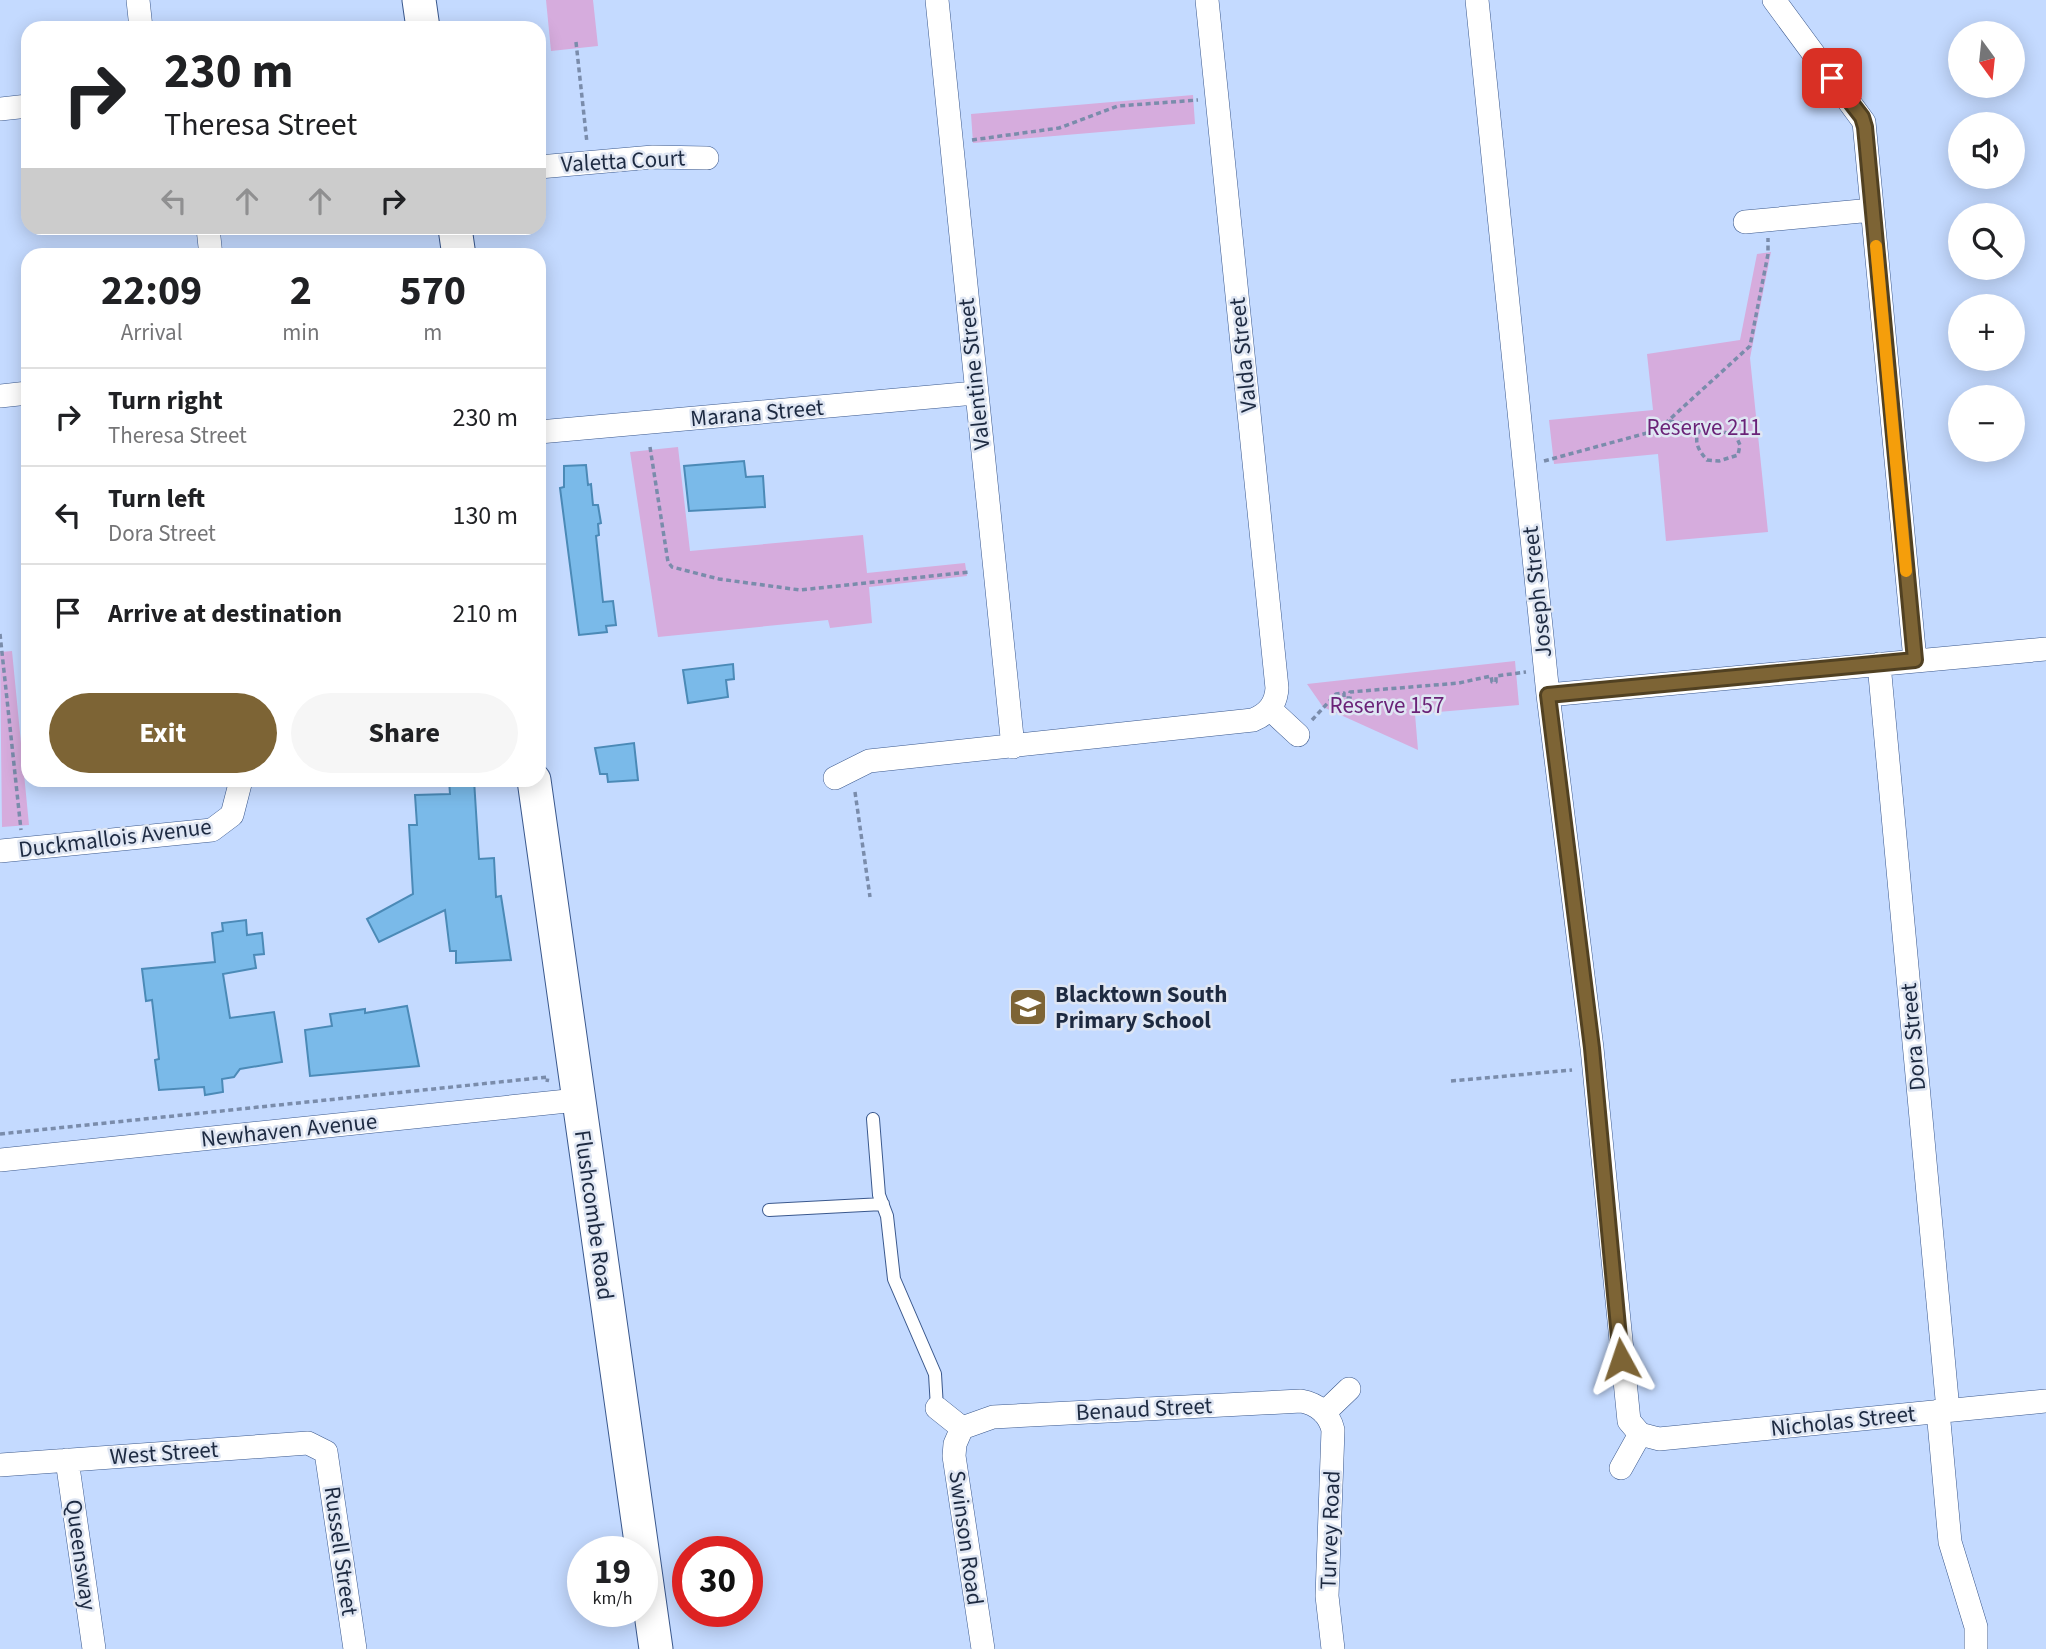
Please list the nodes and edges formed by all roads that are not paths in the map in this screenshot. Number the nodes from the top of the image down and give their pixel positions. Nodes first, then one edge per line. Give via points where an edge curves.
1 (138, 0) edge
2 (419, 0) edge
3 (937, 0) edge
4 (1207, 0) edge
5 (1477, 0) edge
6 (1773, 0) edge
7 (140, 21) edge
8 (422, 21) edge
9 (21, 107) edge
10 (0, 109) edge
11 (707, 158) dead end
12 (546, 166) edge
13 (1872, 210) junction
14 (1756, 220) road end
15 (975, 393) junction
16 (21, 394) edge
17 (0, 396) edge
18 (546, 431) edge
19 (2046, 649) edge
20 (1915, 660) junction
21 (1879, 664) junction
22 (1548, 695) junction
23 (1270, 709) junction
24 (1298, 735) road end
25 (1013, 747) junction
26 (841, 774) road end
27 (239, 787) edge
28 (535, 787) edge
29 (11, 850) edge
30 (577, 1100) junction
31 (873, 1119) dead end
32 (0, 1160) edge
33 (883, 1204) junction
34 (769, 1210) dead end
35 (1349, 1389) dead end
36 (2046, 1401) edge
37 (937, 1408) joint
38 (1943, 1411) junction
39 (1325, 1413) junction
40 (962, 1428) junction
41 (1640, 1434) junction
42 (326, 1452) joint
43 (67, 1460) junction
44 (0, 1465) edge
45 (1621, 1468) dead end
46 (94, 1649) edge
47 (355, 1649) edge
48 (656, 1649) edge
49 (983, 1649) edge
50 (1333, 1649) edge
51 (1976, 1649) edge

1 - 7 street
2 - 8 street
3 - 15 street, Valentine Street
4 - 23 street, Valda Street via 1277,688
5 - 22 street, Joseph Street
6 - 13 street via 1862,117
9 - 10 street
11 - 12 street, Valetta Court via 663,156
13 - 14 street
13 - 20 street
15 - 18 street, Marana Street
15 - 25 street, Valentine Street
16 - 17 street
19 - 20 street
20 - 21 street
21 - 22 street
21 - 38 street, Dora Street
22 - 41 street, Joseph Street via 1594,1067 1626,1412
23 - 24 street
23 - 25 street via 1253,720
25 - 26 street via 869,761
27 - 29 street, Duckmallois Avenue via 232,815 212,830
28 - 30 street, Flushcombe Road
30 - 32 street, Newhaven Avenue
30 - 48 street, Flushcombe Road
31 - 33 lane
33 - 34 lane
33 - 37 lane via 894,1279 935,1374
35 - 39 street
36 - 38 street, Nicholas Street
37 - 40 street
38 - 41 street, Nicholas Street via 1659,1439
38 - 51 street, Dora Street via 1950,1542 1976,1627
39 - 40 street, Benaud Street via 1301,1401 993,1417
39 - 50 street, Turvey Road via 1334,1440 1327,1596
40 - 49 street, Swinson Road via 954,1456
41 - 45 street
42 - 43 street, West Street via 307,1443
42 - 47 street, Russell Street
43 - 44 street, West Street
43 - 46 street, Queensway

